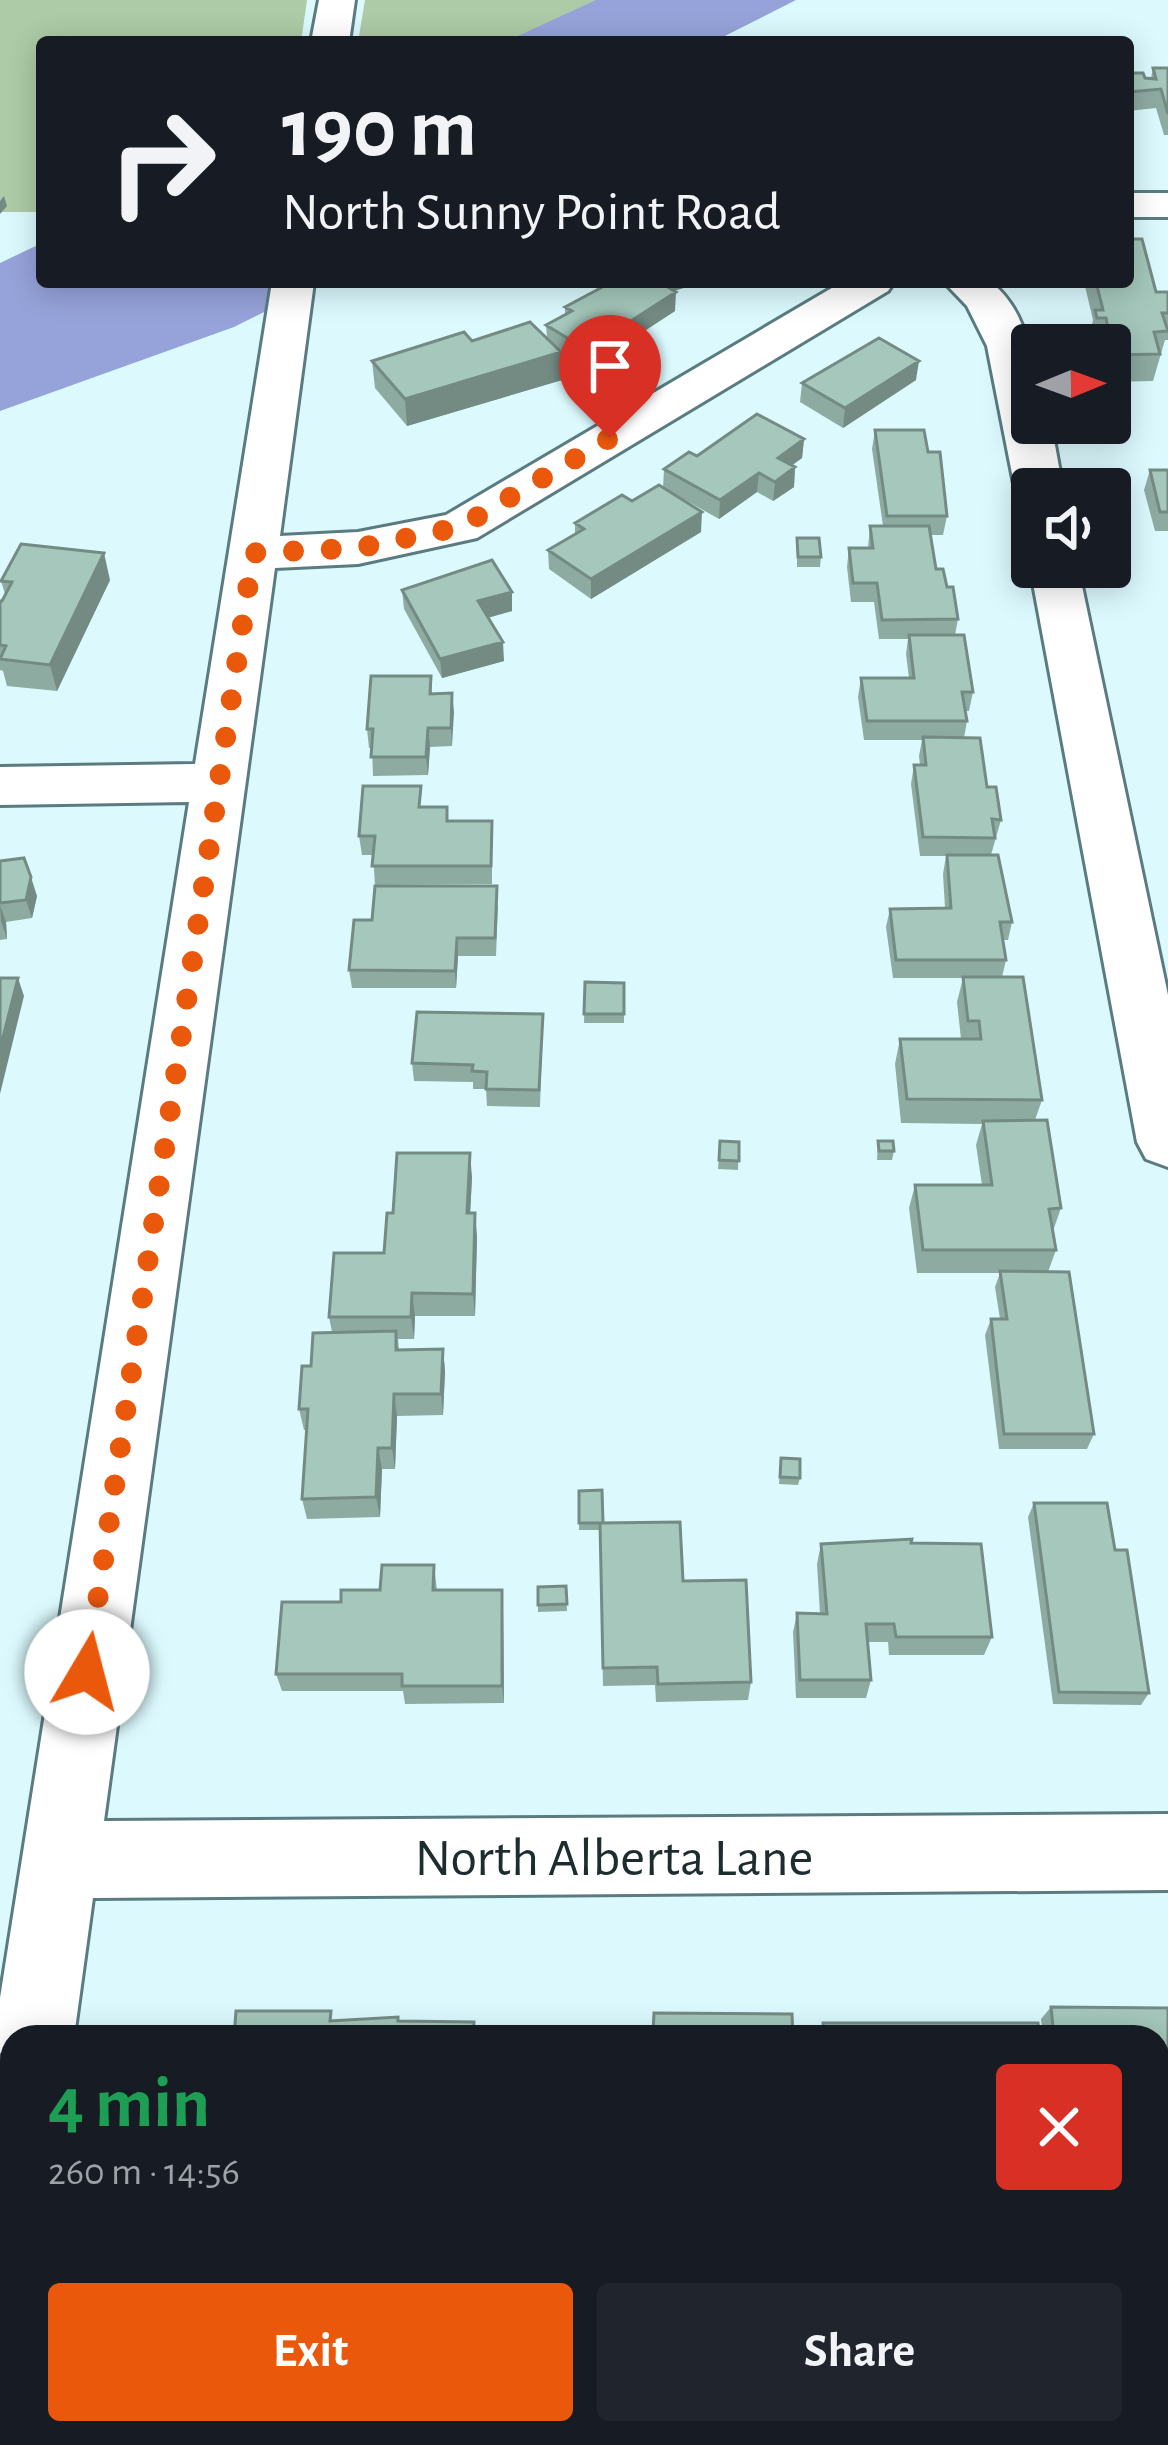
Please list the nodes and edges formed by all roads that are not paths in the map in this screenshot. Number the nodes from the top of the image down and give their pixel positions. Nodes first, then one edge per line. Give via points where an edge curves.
1 (337, 0) edge
2 (331, 36) edge
3 (1134, 205) edge
4 (1168, 205) edge
5 (863, 288) edge
6 (975, 288) edge
7 (291, 299) edge
8 (1035, 468) edge
9 (253, 553) junction
10 (1058, 588) edge
11 (219, 783) junction
12 (0, 785) edge
13 (1168, 1142) edge
14 (1168, 1852) edge
15 (60, 1860) junction
16 (36, 2025) edge

1 - 2 street
3 - 4 street
5 - 9 street via 460,527 358,548
6 - 8 street via 1009,339
7 - 9 street
9 - 11 street
10 - 13 street
11 - 12 street
11 - 15 street
14 - 15 street, North Alberta Lane
15 - 16 street

